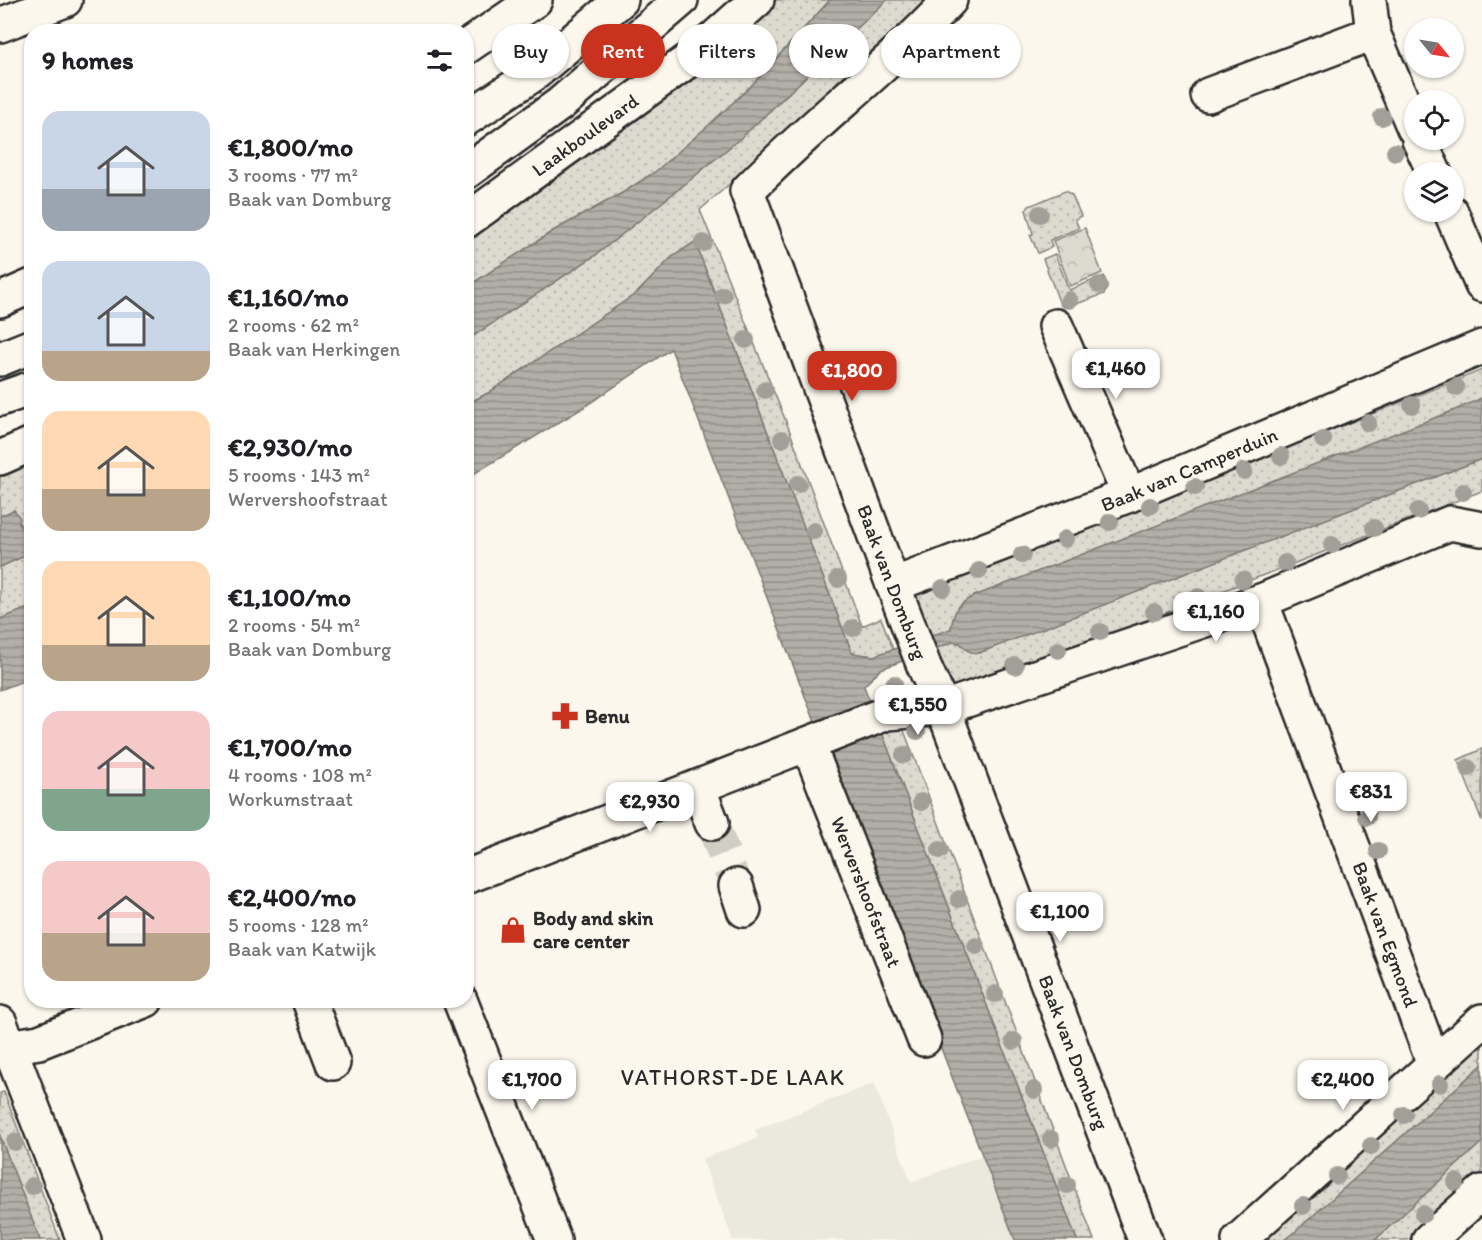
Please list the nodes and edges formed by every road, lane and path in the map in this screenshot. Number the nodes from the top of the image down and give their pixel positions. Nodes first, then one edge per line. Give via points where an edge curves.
1 (621, 0) edge
2 (681, 0) edge
3 (757, 0) edge
4 (950, 0) edge
5 (1369, 0) edge
6 (55, 2) edge
7 (516, 6) edge
8 (0, 25) edge
9 (1373, 33) junction
10 (474, 40) edge
11 (1208, 95) dead end
12 (1404, 105) edge
13 (474, 114) edge
14 (474, 166) edge
15 (474, 215) edge
16 (1455, 222) edge
17 (1482, 285) edge
18 (24, 290) edge
19 (0, 300) edge
20 (1056, 326) dead end
21 (1482, 347) edge
22 (24, 349) edge
23 (0, 359) edge
24 (24, 391) edge
25 (0, 399) edge
26 (24, 448) edge
27 (0, 458) edge
28 (1129, 495) junction
29 (1482, 529) edge
30 (893, 585) junction
31 (1261, 601) junction
32 (943, 708) junction
33 (811, 743) junction
34 (698, 787) junction
35 (712, 823) tunnel mouth
36 (474, 874) edge
37 (126, 1008) edge
38 (312, 1008) edge
39 (463, 1008) edge
40 (1482, 1021) edge
41 (924, 1039) dead end
42 (3, 1040) edge
43 (333, 1063) dead end
44 (1434, 1064) junction
45 (1482, 1192) edge
46 (84, 1240) edge
47 (555, 1240) edge
48 (1145, 1240) edge
49 (1239, 1240) edge
50 (1429, 1240) edge

1 - 13 street via 534,74
2 - 14 street, Laakboulevard via 560,104
3 - 15 street, Laakboulevard via 693,57
4 - 30 street, Baak van Domburg via 747,191
5 - 9 street
6 - 8 street
7 - 10 street
9 - 11 street
9 - 12 street
16 - 17 street
18 - 19 street
20 - 28 street
21 - 28 street, Baak van Camperduin
22 - 23 street
24 - 25 street
26 - 27 street
28 - 30 street, Baak van Camperduin
29 - 31 street via 1450,523
30 - 32 street, Baak van Domburg
31 - 32 street
31 - 44 street, Baak van Egmond
32 - 33 street via 887,713
32 - 48 street, Baak van Domburg
33 - 34 street
33 - 41 street, Wervershoofstraat
34 - 35 street
34 - 36 street
37 - 42 street via 39,1042
38 - 43 street
39 - 47 street
40 - 44 street
42 - 46 street
44 - 49 street
45 - 50 street

